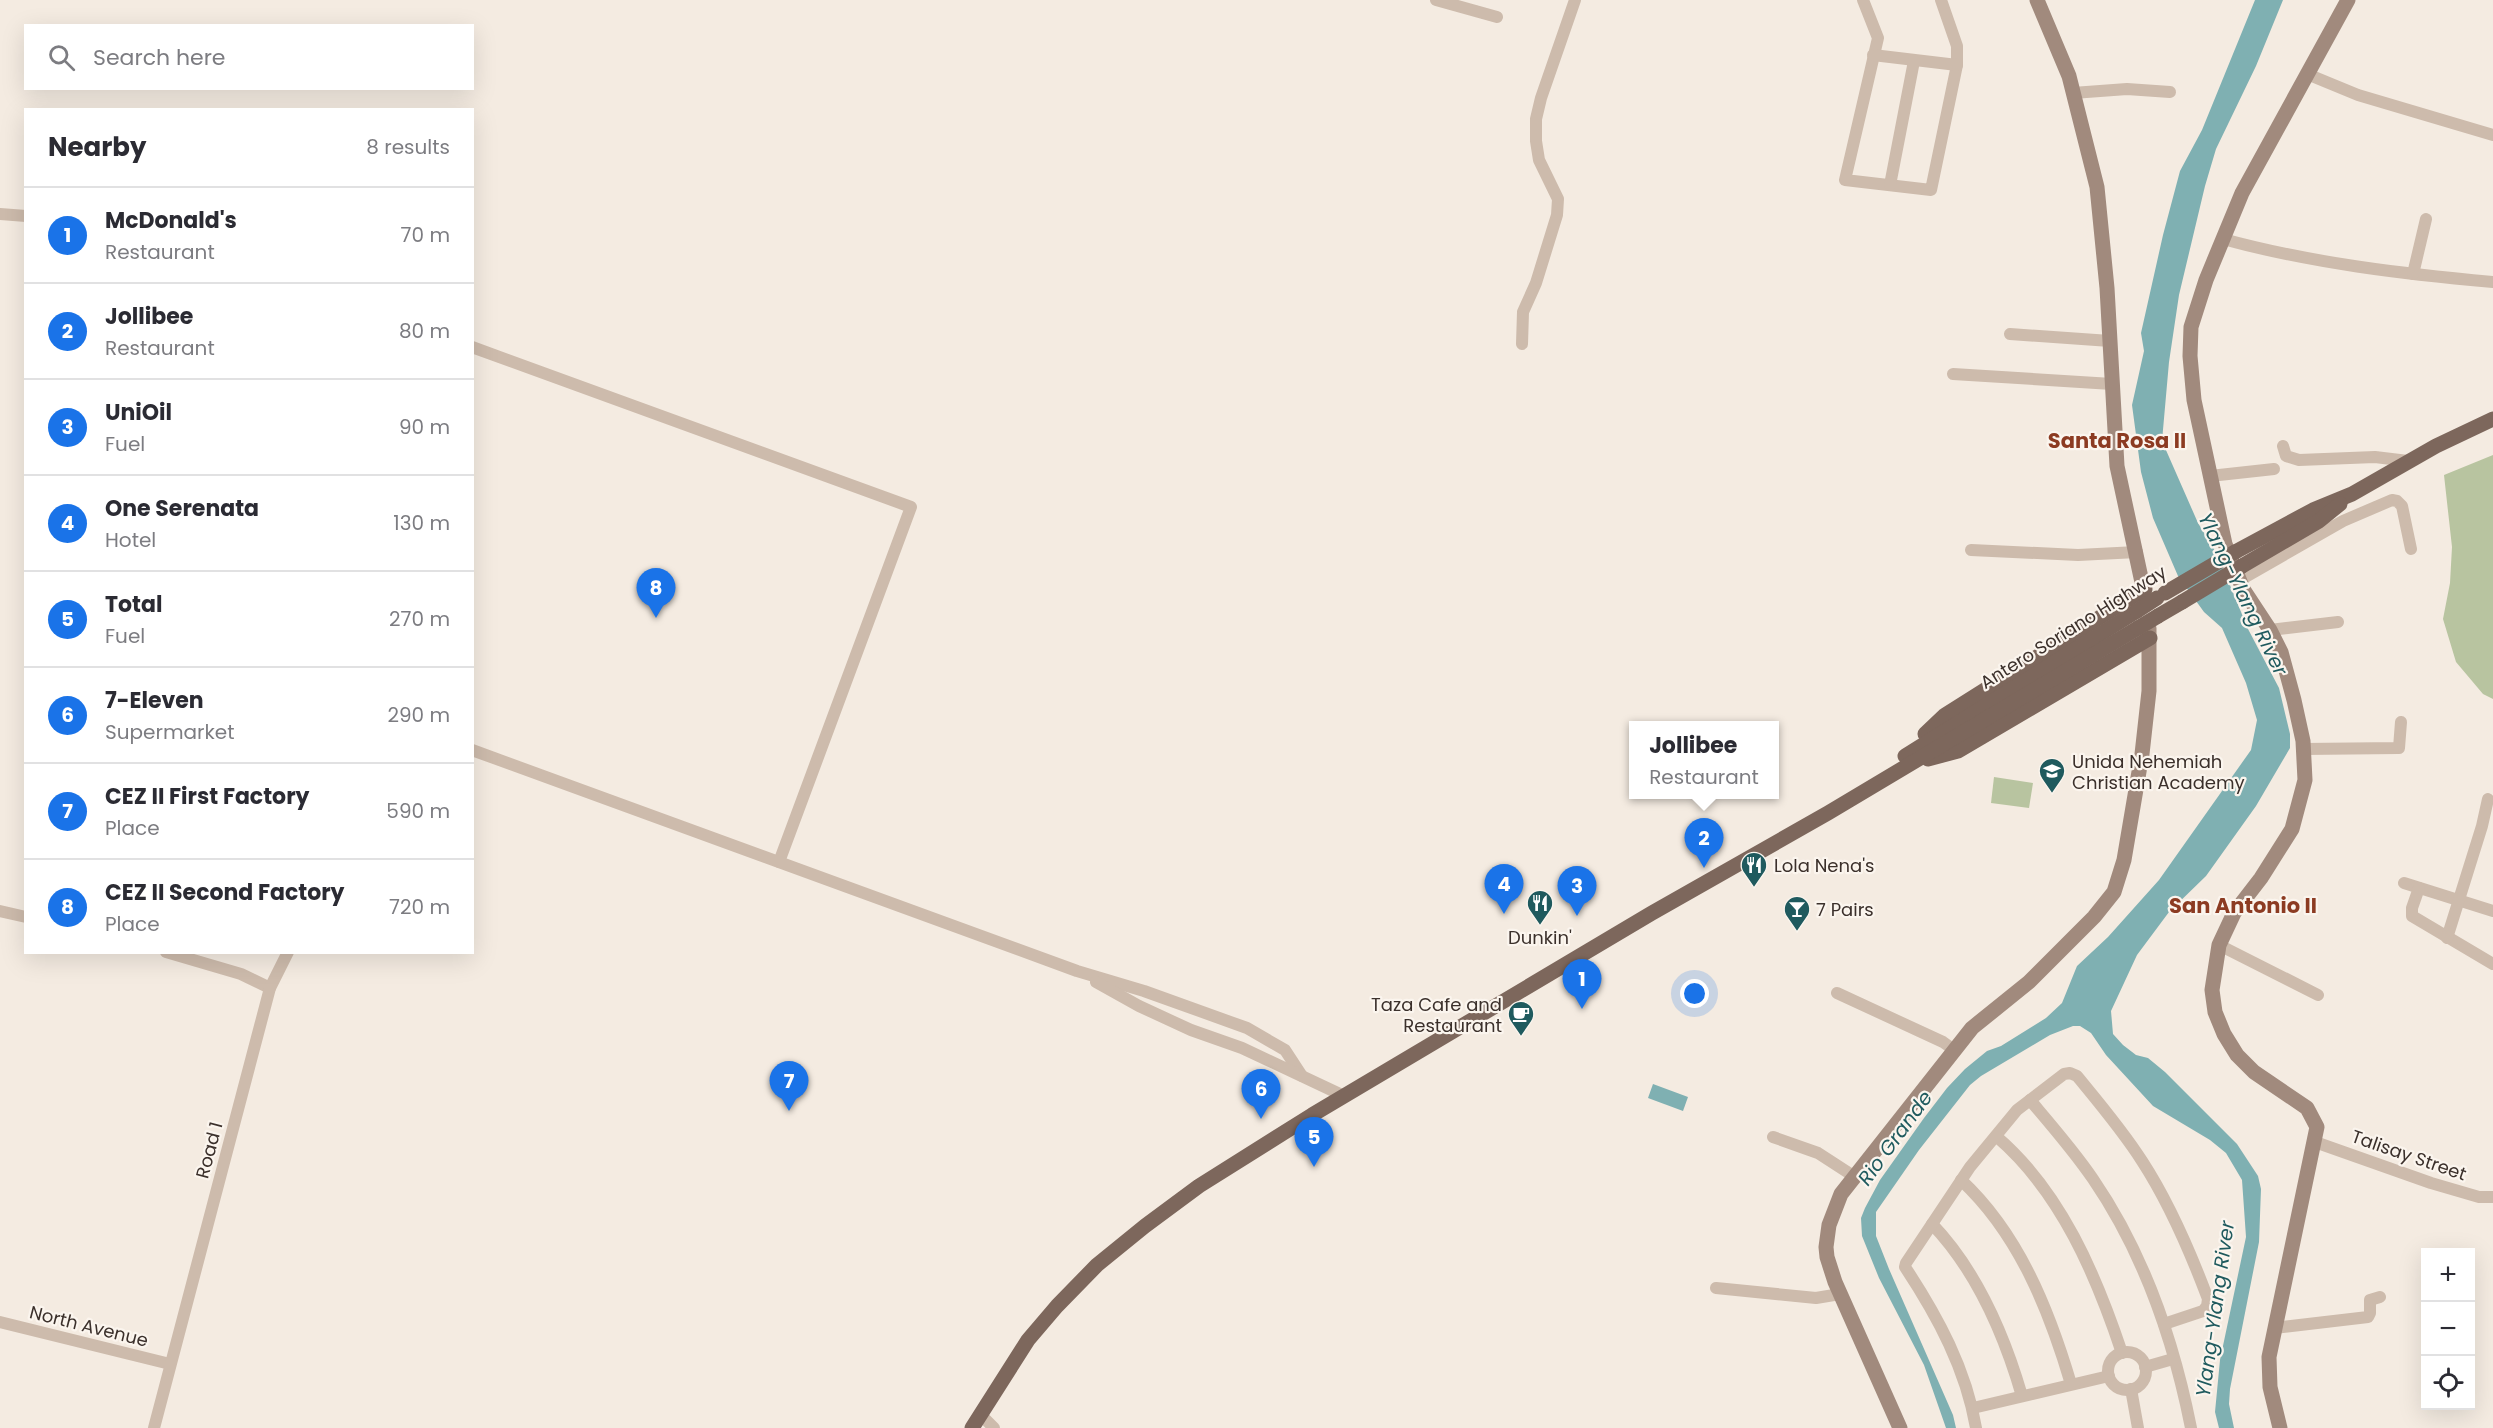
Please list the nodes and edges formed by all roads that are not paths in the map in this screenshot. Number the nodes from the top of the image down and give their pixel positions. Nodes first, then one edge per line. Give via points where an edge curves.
1 (1436, 0) edge
2 (1575, 0) edge
3 (1863, 0) edge
4 (1941, 0) edge
5 (2037, 0) edge
6 (2348, 0) edge
7 (1497, 17) dead end
8 (1873, 55) junction
9 (1914, 62) junction
10 (1957, 65) junction
11 (2307, 74) junction
12 (2170, 92) dead end
13 (2073, 93) junction
14 (2493, 135) edge
15 (1890, 184) junction
16 (0, 214) edge
17 (24, 216) edge
18 (2426, 219) dead end
19 (2223, 239) junction
20 (2413, 274) junction
21 (2493, 282) edge
22 (2010, 334) dead end
23 (2110, 341) junction
24 (1522, 344) dead end
25 (474, 348) edge
26 (1953, 374) dead end
27 (2112, 384) junction
28 (2493, 419) edge
29 (2283, 446) dead end
30 (2408, 461) junction
31 (2274, 470) dead end
32 (2210, 476) junction
33 (2411, 549) dead end
34 (1971, 550) dead end
35 (2137, 552) junction
36 (2239, 566) junction
37 (2156, 593) junction
38 (2338, 622) dead end
39 (2271, 630) junction
40 (2144, 633) junction
41 (2401, 722) dead end
42 (2303, 749) junction
43 (474, 751) edge
44 (1905, 761) junction
45 (2488, 799) dead end
46 (2488, 826) edge
47 (780, 862) junction
48 (2404, 883) dead end
49 (2419, 888) junction
50 (2460, 900) junction
51 (0, 911) edge
52 (2493, 911) edge
53 (24, 917) edge
54 (2447, 938) junction
55 (2219, 945) junction
56 (173, 954) edge
57 (287, 954) edge
58 (2493, 964) edge
59 (1077, 971) junction
60 (270, 988) junction
61 (1837, 993) dead end
62 (2318, 995) dead end
63 (1954, 1050) junction
64 (1302, 1076) junction
65 (1344, 1096) junction
66 (2030, 1100) junction
67 (1773, 1137) dead end
68 (1997, 1137) junction
69 (2315, 1142) junction
70 (1855, 1177) junction
71 (1961, 1180) junction
72 (2493, 1197) edge
73 (1932, 1224) junction
74 (1716, 1288) dead end
75 (1840, 1294) junction
76 (2380, 1297) dead end
77 (0, 1322) edge
78 (2164, 1324) junction
79 (2274, 1328) junction
80 (2121, 1353) junction
81 (2174, 1359) junction
82 (170, 1364) junction
83 (2145, 1367) junction
84 (2109, 1376) junction
85 (2071, 1384) junction
86 (2132, 1389) junction
87 (2022, 1396) junction
88 (1973, 1408) junction
89 (981, 1415) junction
90 (154, 1428) edge
91 (972, 1428) edge
92 (994, 1428) edge
93 (1900, 1428) edge
94 (1976, 1428) edge
95 (2138, 1428) edge
96 (2190, 1428) edge
97 (2280, 1428) edge

1 - 7 street
2 - 24 street via 1536,119 1539,160 1558,199 1557,214 1524,312
3 - 8 street via 1878,35
4 - 10 street via 1957,45
5 - 13 main road
6 - 11 main road
8 - 9 street
8 - 15 street via 1845,180
9 - 10 street
9 - 15 street
10 - 15 street via 1931,190
11 - 14 street via 2358,95
11 - 19 main road via 2242,193
12 - 13 street via 2127,89
13 - 23 main road via 2097,187
16 - 17 street
18 - 20 street
19 - 20 street via 2269,252
19 - 32 main road via 2191,327 2194,400
20 - 21 street
22 - 23 street
23 - 27 main road
25 - 47 street via 911,507
26 - 27 street
27 - 35 main road via 2117,466
28 - 30 main road, Antero Soriano Highway
29 - 30 street via 2286,456 2299,460 2375,457
30 - 36 main road, Antero Soriano Highway via 2352,494 2319,521
31 - 32 street
32 - 36 main road via 2224,544
33 - 36 street via 2402,506 2392,500
34 - 35 street via 2067,555
35 - 37 main road
36 - 37 main road, Antero Soriano Highway, bridge
36 - 39 main road
36 - 40 main road, Antero Soriano Highway, bridge via 2158,616
37 - 40 main road
37 - 44 main road, Antero Soriano Highway, bridge via 2137,611
37 - 44 main road via 1945,715
38 - 39 street
39 - 42 main road via 2288,673
40 - 44 main road, Antero Soriano Highway
40 - 63 main road via 2149,690 2136,798 2114,892 2058,953 1976,1024
41 - 42 street via 2399,748
42 - 55 main road via 2305,780 2292,829 2234,914
43 - 47 street
44 - 65 main road, Antero Soriano Highway via 1828,813
45 - 46 street
46 - 50 street
47 - 59 street
48 - 49 street
49 - 50 street
49 - 54 street via 2412,916
50 - 52 street
50 - 54 street
51 - 53 street
54 - 58 street
55 - 62 street
55 - 69 main road via 2212,990 2224,1034 2254,1072 2307,1108 2317,1127
56 - 60 street via 241,974
57 - 60 street, Road 1
59 - 64 street via 1139,1006
59 - 64 street via 1247,1028 1285,1050
60 - 82 street, Road 1
61 - 63 street
63 - 70 main road
64 - 65 street
65 - 89 main road, Antero Soriano Highway via 1199,1186 1097,1265 1028,1340
66 - 68 street via 2017,1110
66 - 78 street via 2093,1180 2126,1236
66 - 78 street via 2064,1074 2077,1076 2142,1161 2178,1225 2208,1299 2203,1311
67 - 70 street via 1818,1153
68 - 71 street
68 - 80 street via 2033,1175 2074,1238 2101,1294
69 - 72 street, Talisay Street via 2431,1183 2479,1197
69 - 79 main road
70 - 75 main road via 1835,1206 1826,1237 1827,1257
71 - 73 street
71 - 85 street via 1991,1213 2025,1266 2056,1333
73 - 87 street via 1963,1262 1989,1308
73 - 88 street via 1905,1267 1946,1335
74 - 75 street via 1816,1298
75 - 93 main road
76 - 79 street via 2369,1301 2368,1317
77 - 82 street, North Avenue
78 - 81 street
79 - 97 main road via 2269,1357 2270,1388
80 - 83 street via 2134,1354
80 - 84 street via 2109,1364
81 - 83 street
81 - 96 street
82 - 90 street, Road 1
83 - 86 street via 2142,1382
84 - 85 street
84 - 86 street via 2120,1388
85 - 87 street
86 - 95 street
87 - 88 street
88 - 94 street
89 - 91 main road, Antero Soriano Highway
89 - 92 street

